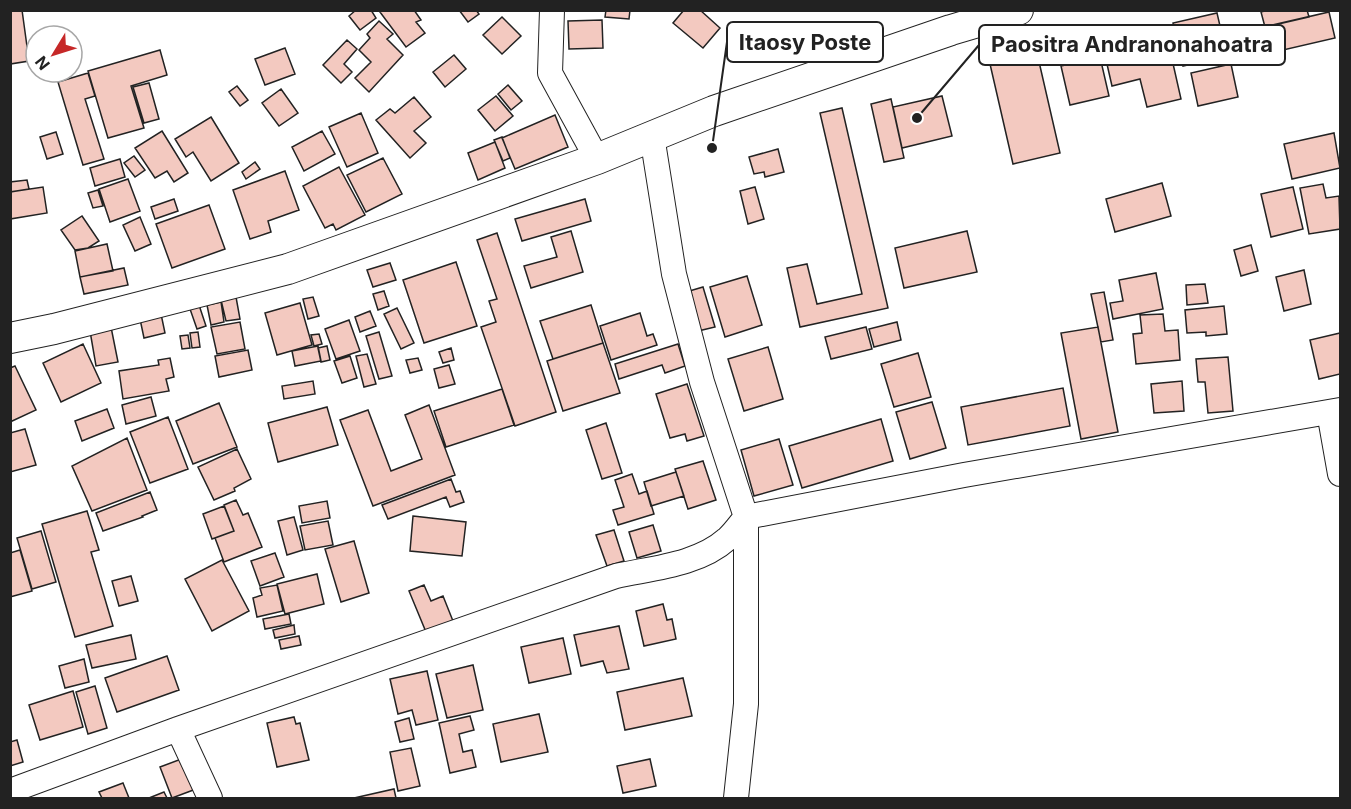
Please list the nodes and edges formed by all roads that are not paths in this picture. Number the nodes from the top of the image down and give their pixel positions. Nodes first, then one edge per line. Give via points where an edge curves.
1 (552, 10) edge
2 (1018, 10) edge
3 (652, 136) junction
4 (597, 159) junction
5 (10, 338) edge
6 (1335, 411) edge
7 (1341, 474) edge
8 (746, 517) junction
9 (178, 729) junction
10 (10, 791) edge
11 (210, 798) edge
12 (736, 798) edge

1 - 4 street via 550,73
2 - 3 street via 714,111
3 - 4 street
3 - 8 street via 674,274 702,382
4 - 5 street via 288,269
6 - 7 street
6 - 8 street
8 - 9 street via 727,539 684,561 616,576
8 - 12 street via 746,704
9 - 10 street
9 - 11 street

